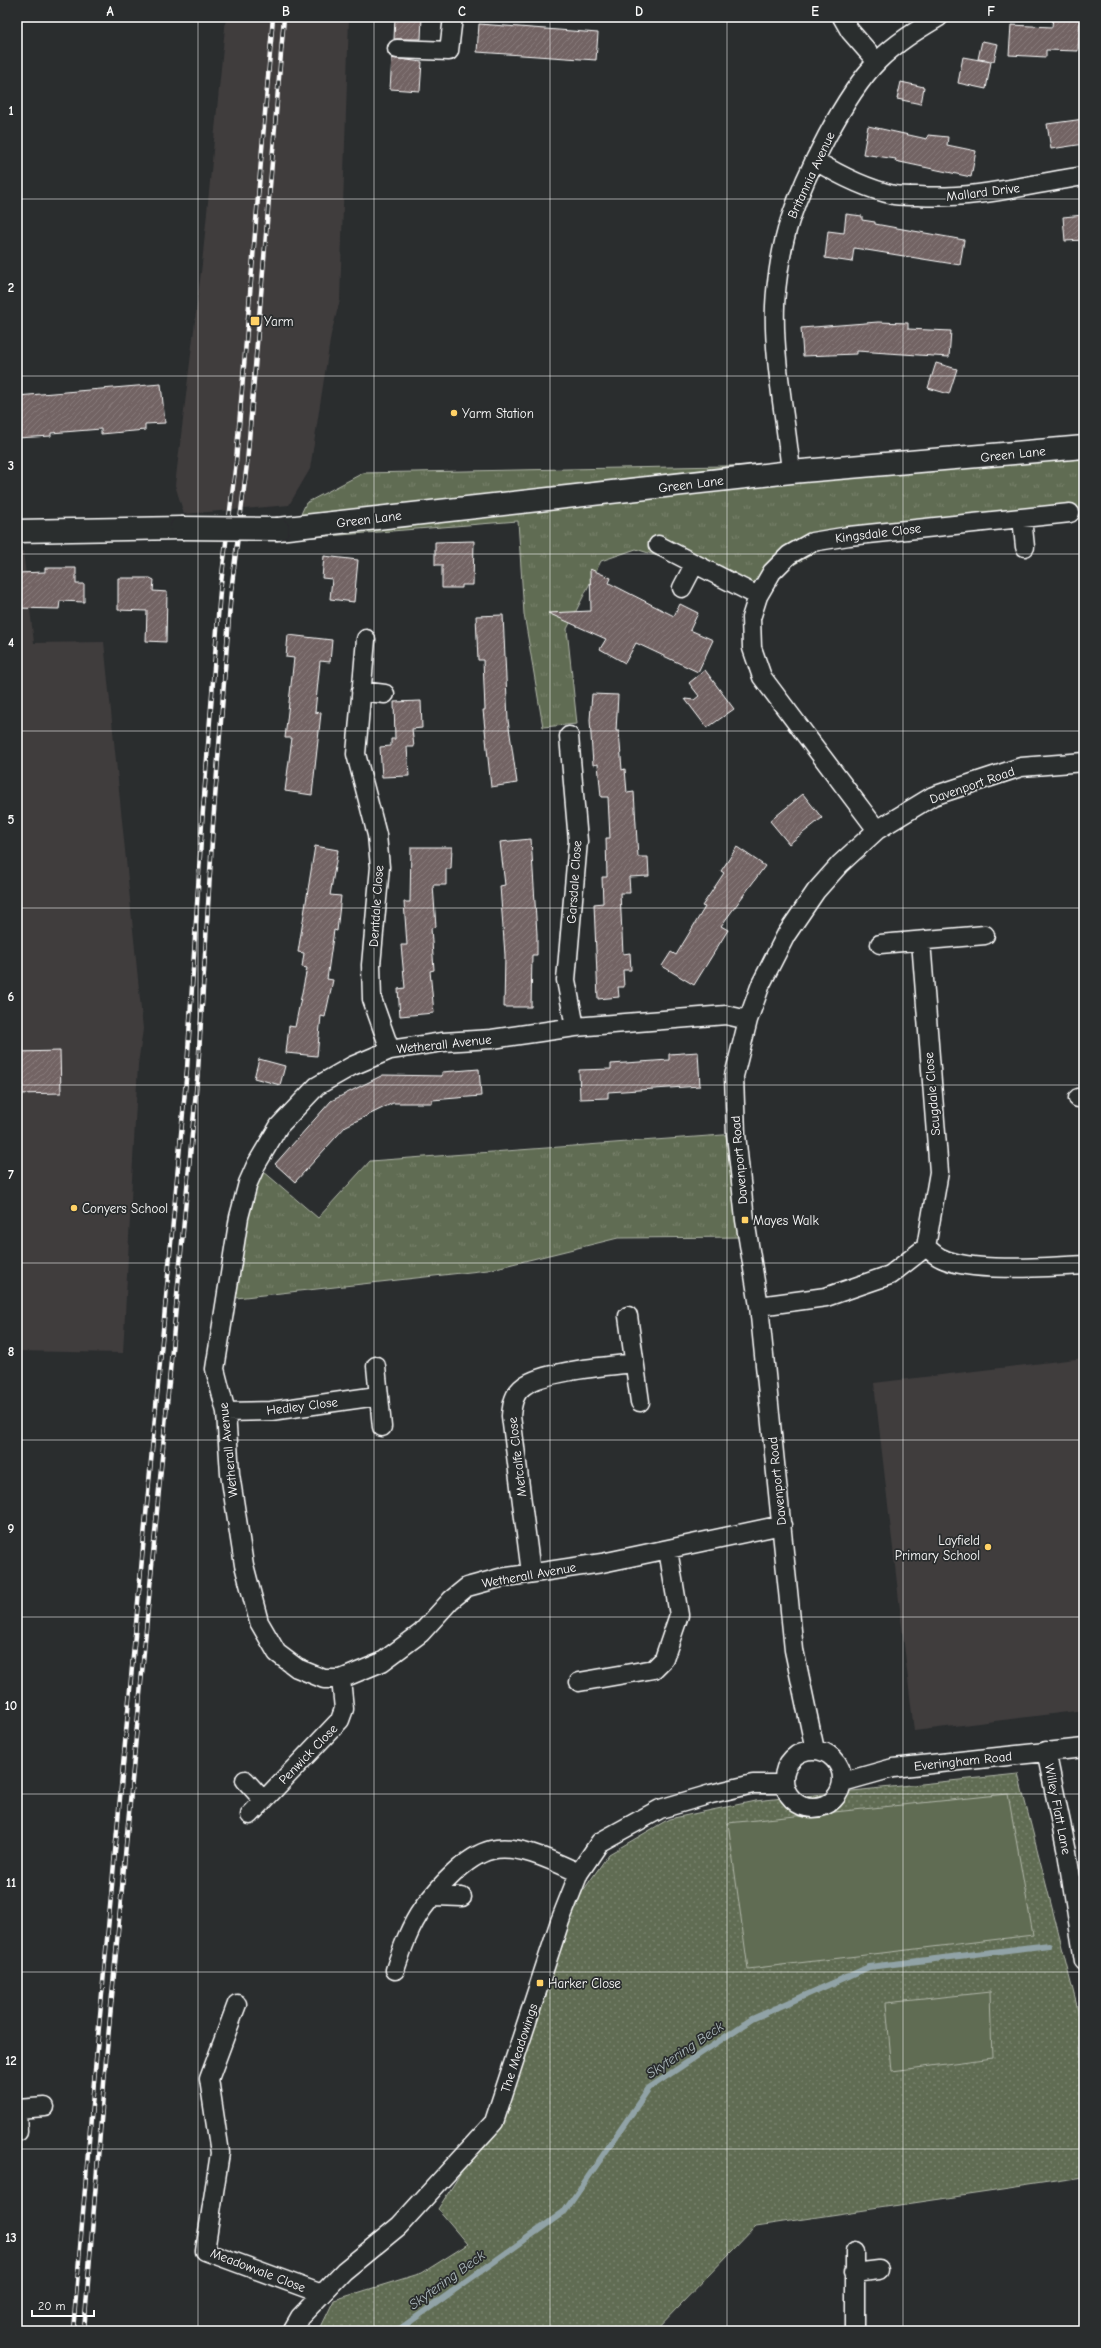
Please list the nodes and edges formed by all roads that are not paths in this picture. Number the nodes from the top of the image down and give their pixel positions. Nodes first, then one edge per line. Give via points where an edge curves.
1 (453, 17) edge
2 (842, 17) edge
3 (939, 17) edge
4 (397, 49) dead end
5 (877, 62) junction
6 (816, 161) junction
7 (1084, 176) edge
8 (1084, 446) edge
9 (791, 472) junction
10 (1070, 513) dead end
11 (1022, 518) junction
12 (17, 531) edge
13 (658, 545) dead end
14 (1025, 548) dead end
15 (694, 564) junction
16 (682, 588) dead end
17 (758, 596) junction
18 (366, 639) dead end
19 (361, 691) junction
20 (385, 694) dead end
21 (569, 736) dead end
22 (1084, 762) edge
23 (877, 830) junction
24 (985, 935) dead end
25 (920, 941) junction
26 (880, 944) dead end
27 (748, 1020) junction
28 (575, 1027) junction
29 (390, 1050) junction
30 (926, 1247) junction
31 (1084, 1265) edge
32 (759, 1306) junction
33 (628, 1316) dead end
34 (634, 1363) junction
35 (376, 1366) dead end
36 (377, 1396) junction
37 (640, 1402) dead end
38 (226, 1412) junction
39 (382, 1427) dead end
40 (782, 1525) junction
41 (668, 1550) junction
42 (531, 1573) junction
43 (341, 1680) junction
44 (579, 1682) dead end
45 (1084, 1748) edge
46 (815, 1750) junction
47 (1046, 1752) junction
48 (245, 1780) dead end
49 (843, 1782) junction
50 (784, 1784) junction
51 (263, 1800) junction
52 (250, 1815) dead end
53 (579, 1872) junction
54 (434, 1896) junction
55 (462, 1897) dead end
56 (1084, 1960) edge
57 (395, 1970) dead end
58 (237, 2004) dead end
59 (45, 2107) dead end
60 (17, 2109) edge
61 (18, 2132) dead end
62 (854, 2251) dead end
63 (879, 2270) dead end
64 (854, 2273) junction
65 (322, 2294) junction
66 (292, 2331) edge
67 (855, 2331) edge

1 - 4 street via 449,51
2 - 5 street via 850,31
3 - 5 street, Britannia Avenue via 906,37
5 - 6 street, Britannia Avenue via 846,104
6 - 7 street, Mallard Drive via 894,195 925,197 954,198
6 - 9 street, Britannia Avenue via 789,221 775,306
8 - 9 main road, Green Lane
9 - 12 main road, Green Lane, bridge via 288,528
10 - 11 street, Kingsdale Close
11 - 14 street
11 - 17 street, Kingsdale Close via 812,542 789,555 772,572
13 - 15 street
15 - 16 street
15 - 17 street
17 - 23 street, Kingsdale Close via 751,618 752,648 762,677
18 - 19 street, Dentdale Close
19 - 20 street
19 - 29 street, Dentdale Close via 356,754 377,835 380,868 371,964 372,999
21 - 28 street, Garsdale Close via 578,841 566,980
22 - 23 street, Davenport Road via 1021,768 933,796
23 - 27 street, Davenport Road via 840,864 816,891 786,935 761,984
24 - 25 street
25 - 26 street
25 - 30 street, Scugdale Close via 938,1172
27 - 28 street, Wetherall Avenue via 726,1015
27 - 32 street, Davenport Road via 734,1076 736,1134 744,1220
28 - 29 street, Wetherall Avenue
29 - 38 street, Wetherall Avenue via 352,1066 317,1086 279,1126 256,1165 248,1183 239,1217 215,1368
30 - 31 street via 941,1258 964,1265 994,1268
30 - 32 street via 890,1275 826,1297
32 - 40 street, Davenport Road
33 - 34 street
34 - 37 street
34 - 42 street, Metcalfe Close via 576,1370 546,1377 524,1385 513,1398 511,1416
35 - 36 street
36 - 38 street, Hedley Close via 271,1410
36 - 39 street
38 - 43 street, Wetherall Avenue via 230,1474 244,1565 259,1622 277,1653 297,1668 324,1679
40 - 41 street, Wetherall Avenue
40 - 46 street, Davenport Road via 794,1650
41 - 42 street, Wetherall Avenue
41 - 44 street via 678,1615 664,1659 654,1668
42 - 43 street, Wetherall Avenue via 467,1587 451,1600 422,1633 382,1662
43 - 51 street, Penwick Close via 344,1709 340,1720
45 - 47 street, Everingham Road
46 - 49 street via 822,1751 836,1760
46 - 50 street via 798,1754 790,1760 784,1771
47 - 49 street, Everingham Road via 893,1768
47 - 56 street, Willey Flatt Lane via 1067,1852
48 - 51 street
49 - 50 street via 833,1802 819,1809 796,1804 791,1800
50 - 53 street, The Meadowings via 753,1784 660,1809 600,1842
51 - 52 street, Penwick Close
53 - 54 street via 536,1853 492,1849 469,1858
53 - 65 street, The Meadowings via 560,1921 494,2122 399,2226 344,2271
54 - 55 street
54 - 57 street via 422,1909
58 - 65 street, Meadowvale Close via 209,2079 220,2153 205,2251
59 - 60 street
60 - 61 street
62 - 64 street
63 - 64 street
64 - 67 street
65 - 66 street, The Meadowings via 300,2317

